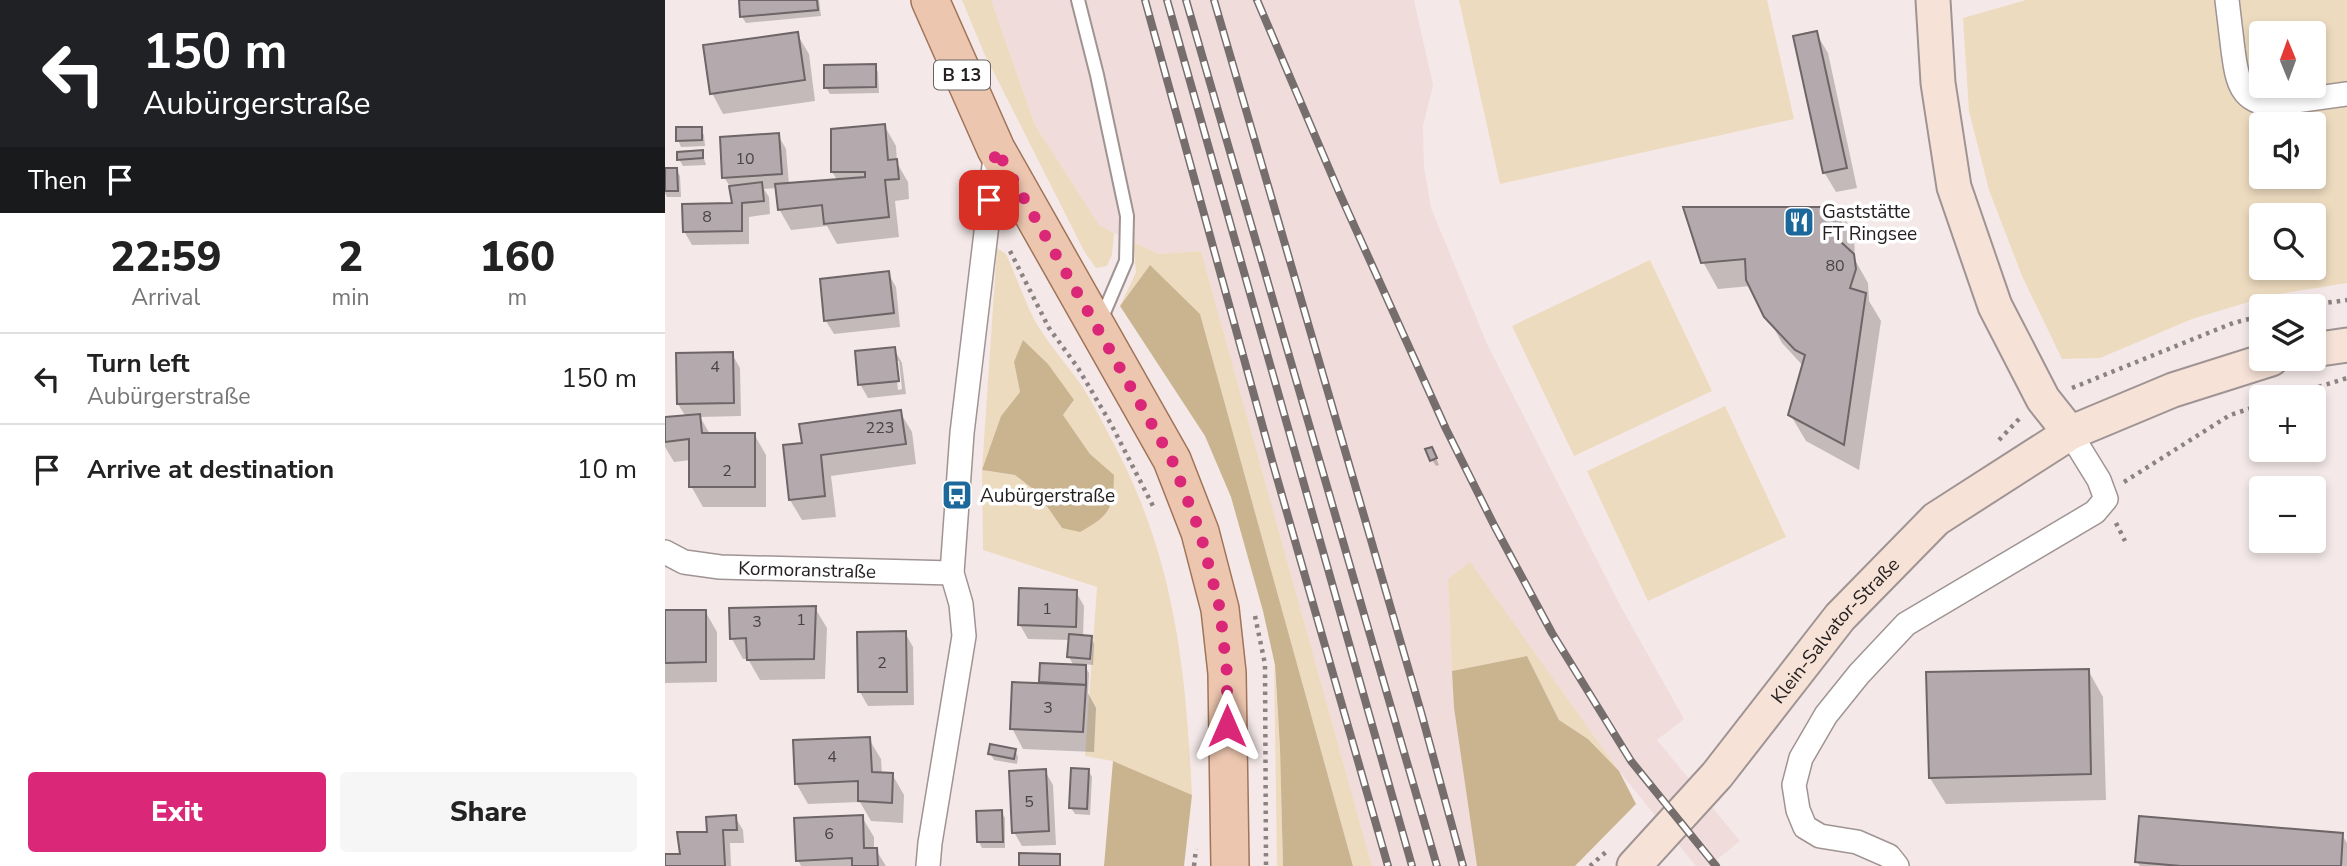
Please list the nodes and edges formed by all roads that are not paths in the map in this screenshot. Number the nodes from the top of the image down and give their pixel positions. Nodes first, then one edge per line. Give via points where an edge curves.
1 (930, 0) edge
2 (1078, 0) edge
3 (1933, 0) edge
4 (2227, 0) edge
5 (2347, 94) edge
6 (996, 149) junction
7 (1097, 329) junction
8 (2347, 345) edge
9 (2326, 348) edge
10 (2249, 366) edge
11 (2070, 433) junction
12 (665, 552) edge
13 (952, 573) junction
14 (928, 866) edge
15 (1230, 866) edge
16 (1634, 866) edge
17 (1898, 866) edge

1 - 6 main road, B 13
2 - 7 lane via 1127,216 1126,261
3 - 11 main road via 1938,83 1954,187 1995,306 2043,399
4 - 5 street via 2238,83 2250,97 2275,104
6 - 7 main road, B 13
6 - 13 street via 962,433
7 - 15 main road, B 13 via 1172,460 1200,532 1220,609 1227,673
8 - 9 main road
10 - 11 main road, Klein-Salvator-Straße via 2173,390
11 - 16 main road, Klein-Salvator-Straße via 1936,519 1840,617 1717,775
11 - 17 street via 2106,499 2095,512 1906,624 1826,715 1801,758 1794,785 1805,827 1820,836 1857,842 1889,856
12 - 13 street, Kormoranstraße via 684,562 720,567
13 - 14 street via 964,636

